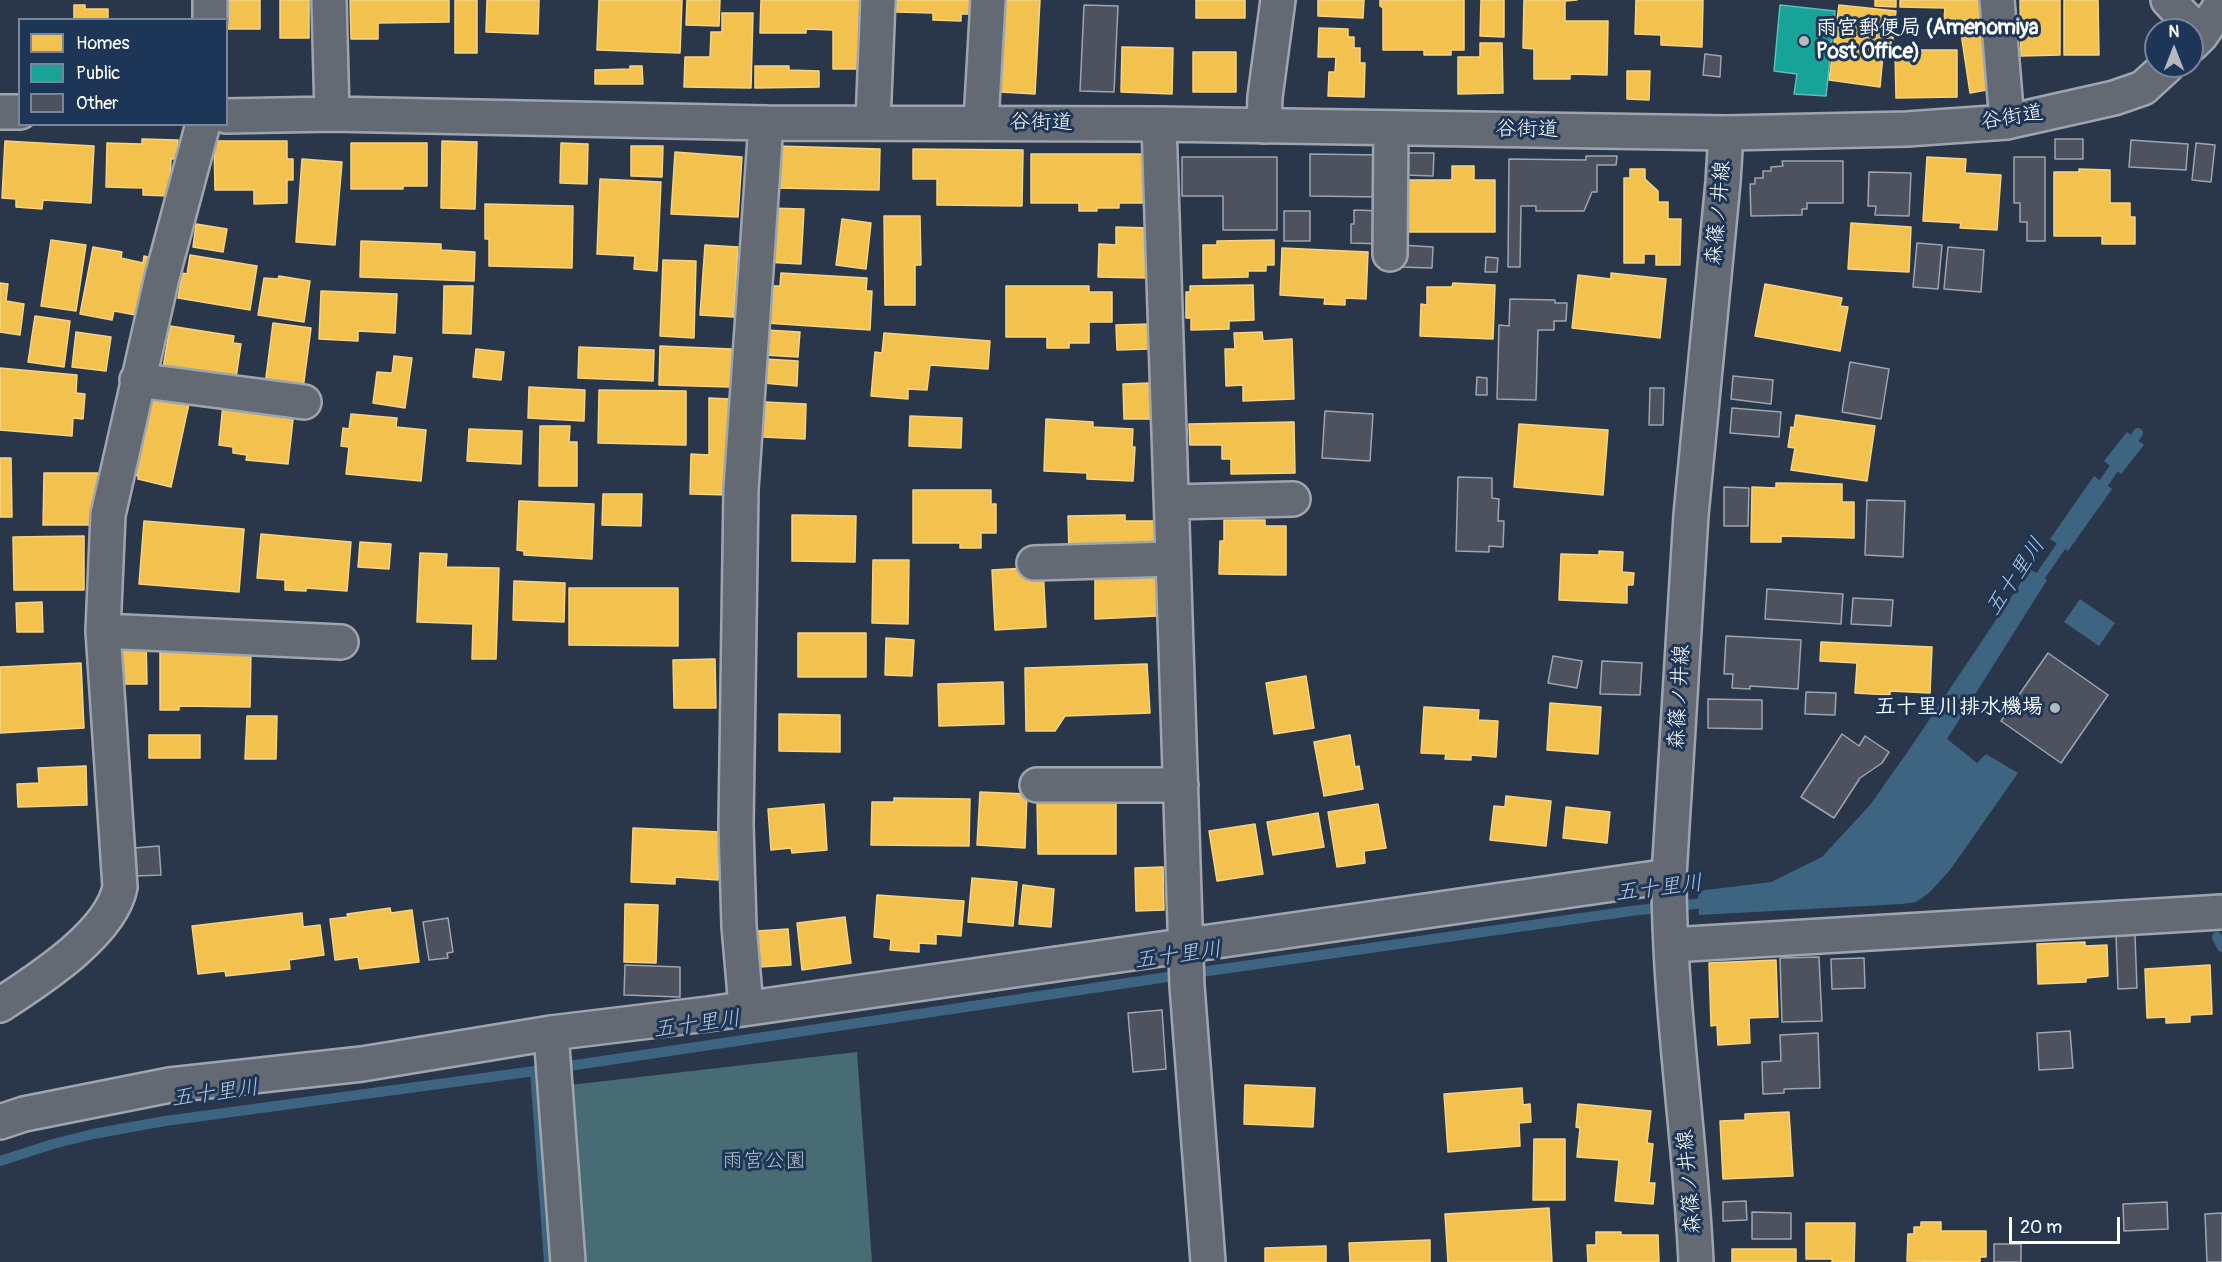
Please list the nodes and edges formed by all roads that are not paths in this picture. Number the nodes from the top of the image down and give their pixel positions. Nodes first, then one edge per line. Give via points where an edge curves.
1 (210, 0) edge
2 (329, 0) edge
3 (878, 0) edge
4 (988, 0) edge
5 (1278, 0) edge
6 (1997, 0) edge
7 (2168, 0) edge
8 (2222, 4) edge
9 (210, 18) edge
10 (2181, 18) edge
11 (2204, 30) edge
12 (2154, 78) edge
13 (0, 112) edge
14 (18, 112) edge
15 (332, 114) junction
16 (228, 116) edge
17 (873, 122) junction
18 (981, 122) junction
19 (2007, 122) junction
20 (766, 123) junction
21 (1159, 124) junction
22 (202, 126) edge
23 (1264, 126) junction
24 (1391, 128) junction
25 (1726, 133) junction
26 (1390, 254) dead end
27 (137, 380) junction
28 (304, 402) dead end
29 (1293, 499) dead end
30 (1172, 502) junction
31 (1173, 559) junction
32 (1034, 563) dead end
33 (103, 631) junction
34 (341, 642) dead end
35 (1037, 784) dead end
36 (1181, 784) junction
37 (1669, 880) junction
38 (2222, 912) edge
39 (1671, 935) junction
40 (1186, 950) junction
41 (0, 1005) edge
42 (746, 1007) junction
43 (551, 1038) junction
44 (0, 1122) edge
45 (568, 1262) edge
46 (1208, 1262) edge
47 (1696, 1262) edge

1 - 9 street
2 - 15 street
3 - 17 street
4 - 18 street
5 - 23 street
6 - 19 street
7 - 10 street
8 - 11 street
12 - 19 street, 谷街道 via 2143,88 2114,98
13 - 14 street
15 - 16 street, 谷街道
15 - 20 street, 谷街道
17 - 18 street, 谷街道
17 - 20 street, 谷街道
18 - 21 street, 谷街道
19 - 25 street, 谷街道 via 1906,129
20 - 42 street via 741,489 736,825
21 - 23 street, 谷街道
21 - 30 street
22 - 27 street
23 - 24 street, 谷街道
24 - 25 street, 谷街道
24 - 26 street
25 - 37 street, 森篠ノ井線 via 1691,515
27 - 28 street
27 - 33 street via 108,515
29 - 30 street
30 - 31 street
31 - 32 street
31 - 36 street
33 - 34 street
33 - 41 street via 118,898 89,939
35 - 36 street
36 - 40 street
37 - 39 street, 森篠ノ井線
37 - 40 street
38 - 39 street
39 - 47 street, 森篠ノ井線
40 - 42 street
40 - 46 street
42 - 43 street
43 - 44 street via 170,1085
43 - 45 street

